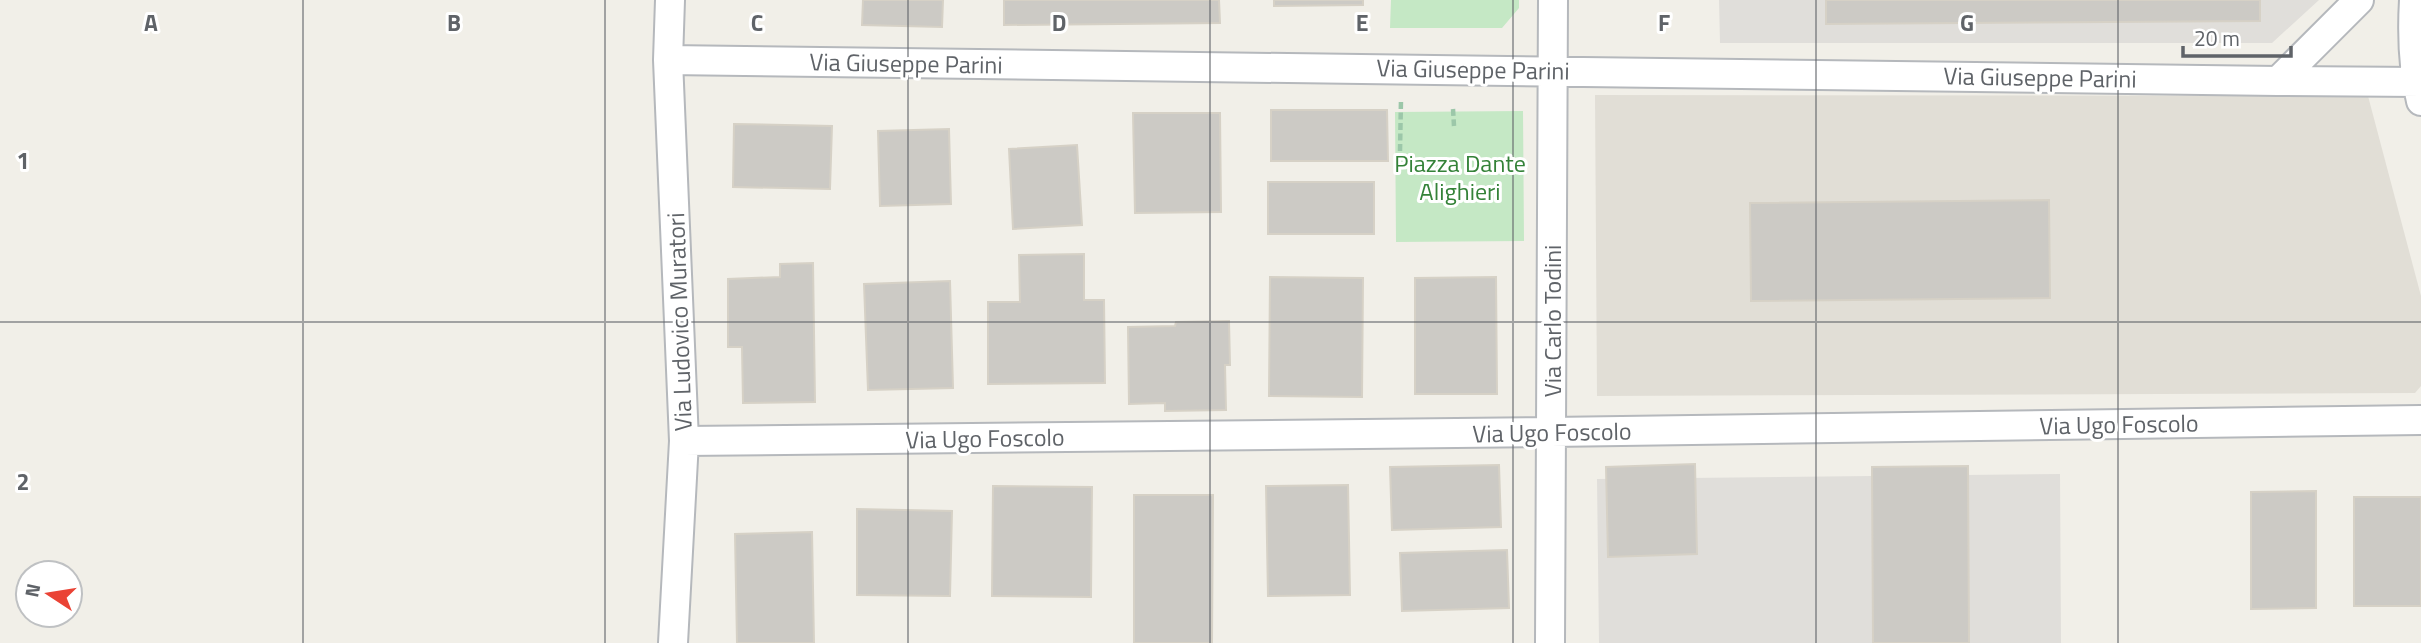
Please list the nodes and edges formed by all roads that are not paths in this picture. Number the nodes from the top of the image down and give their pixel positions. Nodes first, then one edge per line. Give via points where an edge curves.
1 (670, 0) edge
2 (1553, 0) edge
3 (2359, 0) edge
4 (2414, 0) edge
5 (668, 60) junction
6 (1553, 70) junction
7 (2278, 80) junction
8 (2419, 89) edge
9 (2421, 420) edge
10 (1551, 432) junction
11 (684, 441) junction
12 (673, 643) edge
13 (1550, 643) edge

1 - 5 street, Via Ludovico Muratori
2 - 6 street, Via Carlo Todini
3 - 7 street
4 - 8 street
5 - 6 street, Via Giuseppe Parini
5 - 11 street, Via Ludovico Muratori
6 - 7 street, Via Giuseppe Parini
6 - 10 street, Via Carlo Todini
7 - 8 street, Via Giuseppe Parini
9 - 10 street, Via Ugo Foscolo
10 - 11 street, Via Ugo Foscolo
10 - 13 street, Via Carlo Todini
11 - 12 street, Via Ludovico Muratori

